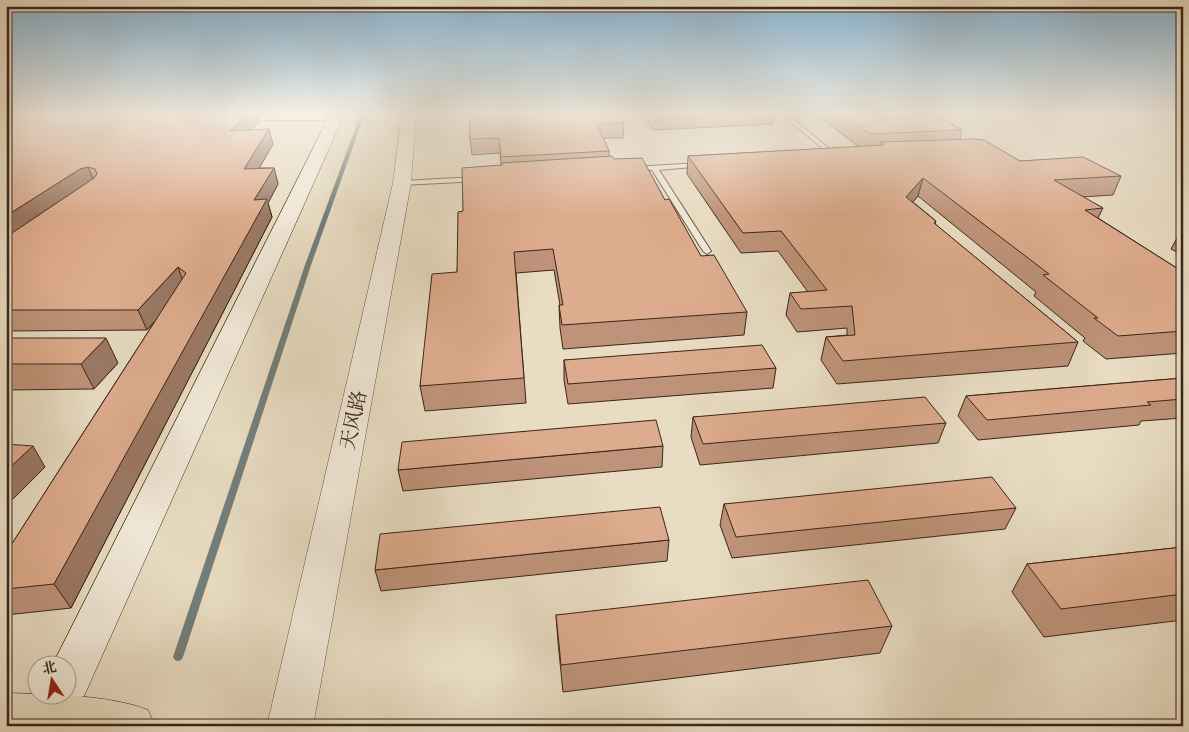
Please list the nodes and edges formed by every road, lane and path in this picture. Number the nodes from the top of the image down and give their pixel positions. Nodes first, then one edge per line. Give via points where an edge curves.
1 (322, 147) edge
2 (406, 147) edge
3 (824, 147) edge
4 (836, 157) junction
5 (846, 157) edge
6 (826, 158) edge
7 (711, 164) edge
8 (654, 168) junction
9 (625, 170) edge
10 (489, 178) edge
11 (402, 183) junction
12 (707, 251) dead end
13 (78, 660) edge
14 (41, 704) edge
15 (75, 704) edge
16 (6, 715) edge
17 (132, 726) edge
18 (290, 726) edge

1 - 13 street
2 - 11 street, 天风路
3 - 4 lane
4 - 5 lane
4 - 6 lane
7 - 8 lane
8 - 9 lane
8 - 12 lane
10 - 11 lane
11 - 18 street, 天风路
14 - 16 main road
15 - 17 main road

